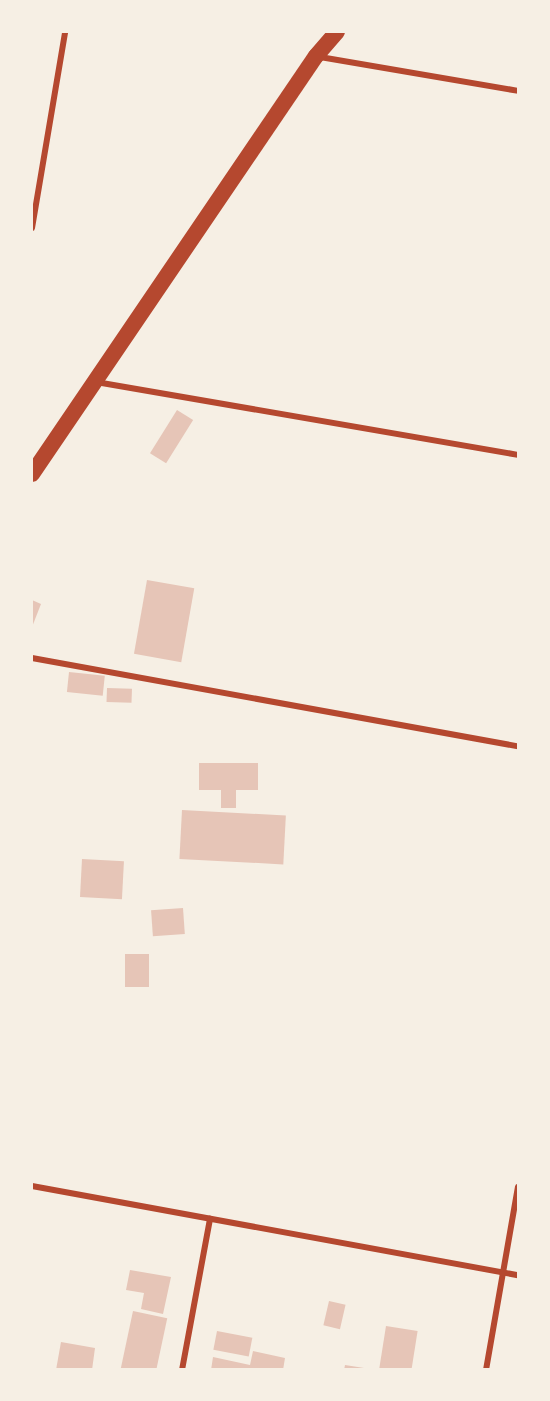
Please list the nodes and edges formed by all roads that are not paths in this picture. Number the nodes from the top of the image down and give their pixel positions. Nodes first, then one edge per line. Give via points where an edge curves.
1 (66, 32) edge
2 (337, 32) edge
3 (316, 56) junction
4 (519, 91) edge
5 (32, 228) edge
6 (95, 382) junction
7 (519, 455) edge
8 (32, 474) edge
9 (32, 658) edge
10 (519, 746) edge
11 (32, 1186) edge
12 (519, 1187) edge
13 (210, 1219) junction
14 (504, 1273) junction
15 (519, 1275) edge
16 (182, 1370) edge
17 (486, 1370) edge

1 - 5 street
2 - 3 highway
3 - 4 street
3 - 6 highway
6 - 7 street
6 - 8 highway
9 - 10 street
11 - 13 street
12 - 14 street
13 - 14 street
13 - 16 street
14 - 15 street
14 - 17 street

